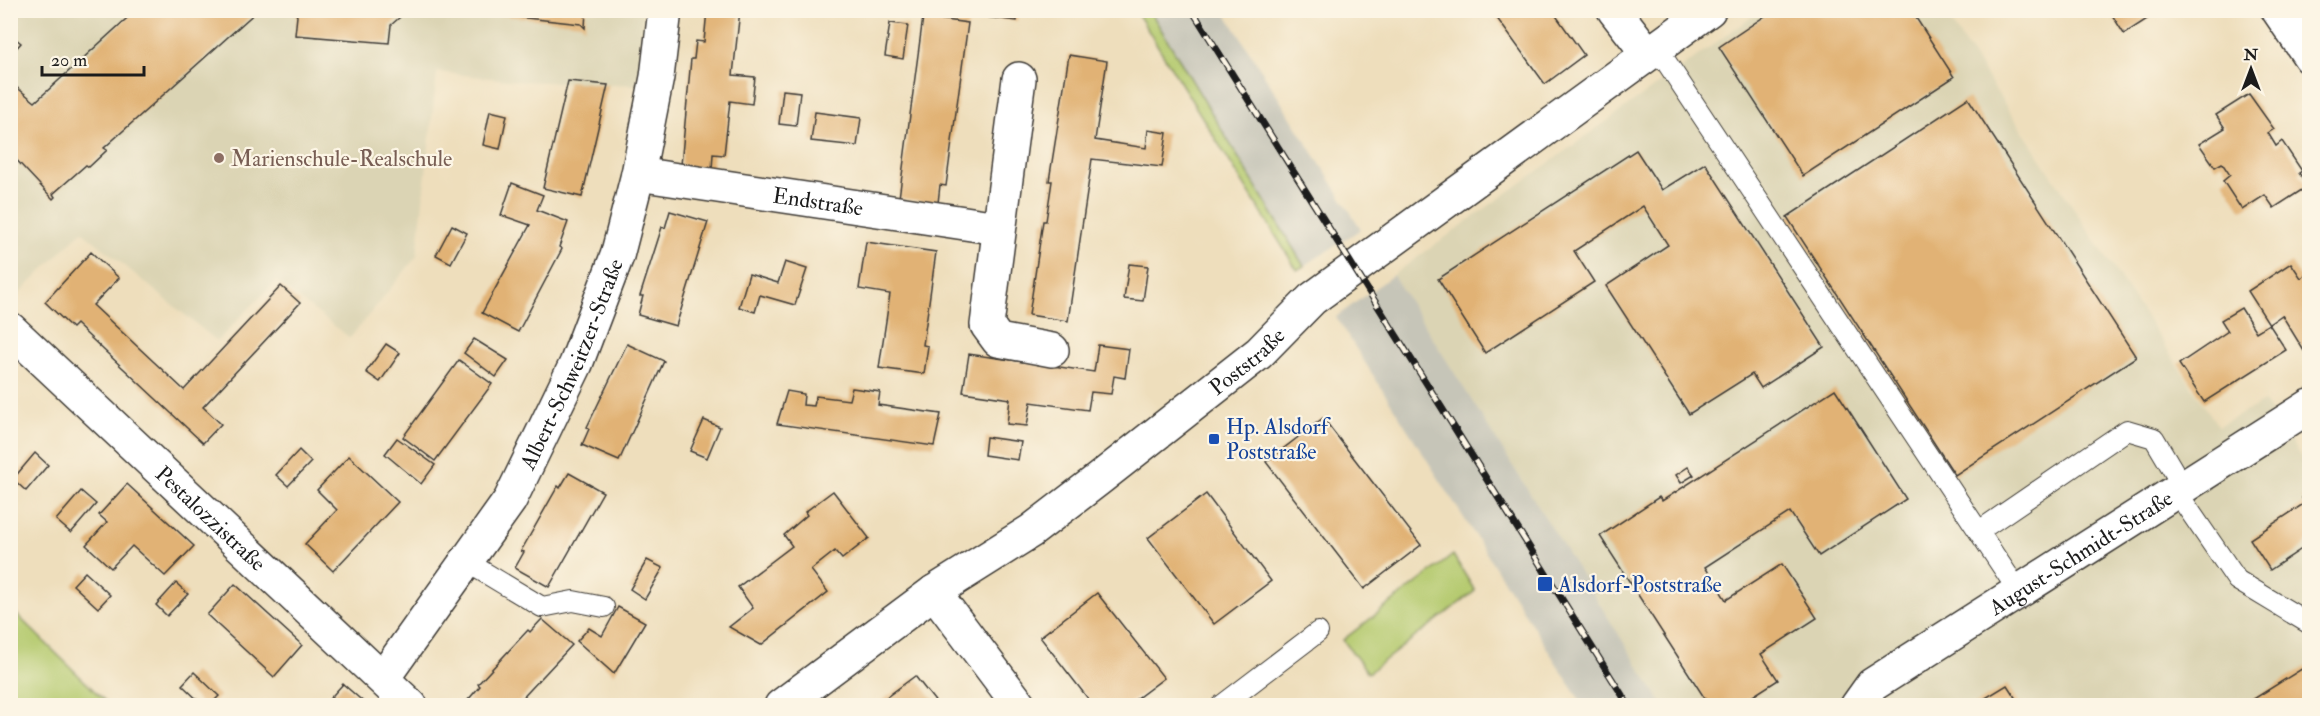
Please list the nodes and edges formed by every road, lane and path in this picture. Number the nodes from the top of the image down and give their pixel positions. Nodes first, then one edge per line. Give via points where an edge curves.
1 (664, 10) edge
2 (1614, 10) edge
3 (1709, 10) edge
4 (2278, 10) edge
5 (1652, 51) junction
6 (2310, 57) edge
7 (1020, 78) dead end
8 (638, 174) junction
9 (998, 228) junction
10 (10, 329) edge
11 (1052, 350) dead end
12 (2310, 406) edge
13 (2180, 489) junction
14 (1979, 531) junction
15 (466, 561) junction
16 (934, 592) junction
17 (2019, 592) junction
18 (604, 607) dead end
19 (2310, 624) edge
20 (1318, 632) dead end
21 (383, 678) junction
22 (411, 705) edge
23 (781, 705) edge
24 (1020, 705) edge
25 (1221, 705) edge
26 (1857, 705) edge

1 - 8 street, Albert-Schweitzer-Straße via 657,77
2 - 5 street
3 - 5 street, Poststraße
4 - 6 street
5 - 14 lane
5 - 16 street, Poststraße via 1312,299 1250,360 1031,531
7 - 9 street
8 - 9 street, Endstraße
8 - 15 street, Albert-Schweitzer-Straße via 617,256 576,364 510,501
9 - 11 street via 987,325 998,340
10 - 21 street, Pestalozzistraße
12 - 13 street, August-Schmidt-Straße
13 - 14 lane via 2154,438 2127,430
13 - 17 street, August-Schmidt-Straße
13 - 19 lane via 2237,580
14 - 17 lane
15 - 18 lane via 542,607 573,601
15 - 21 street, Albert-Schweitzer-Straße
16 - 23 street, Poststraße
16 - 24 street
17 - 26 street, August-Schmidt-Straße via 1872,685
20 - 25 lane
21 - 22 street, Pestalozzistraße

